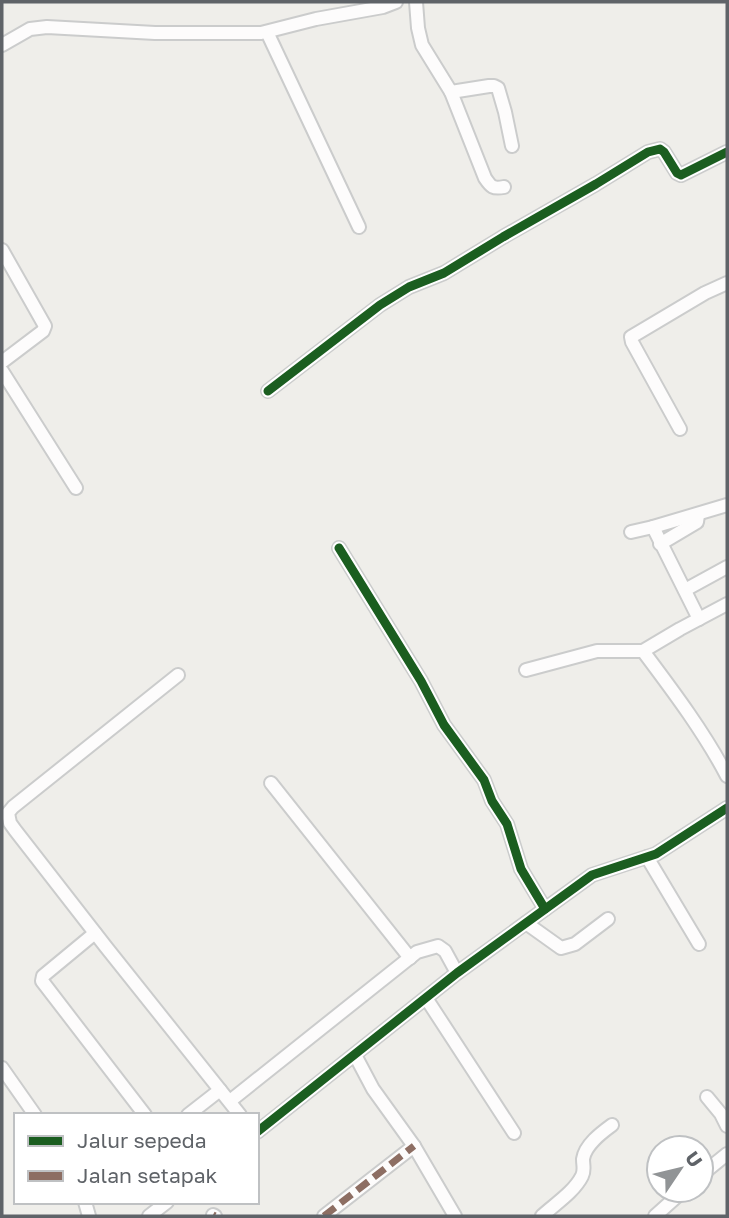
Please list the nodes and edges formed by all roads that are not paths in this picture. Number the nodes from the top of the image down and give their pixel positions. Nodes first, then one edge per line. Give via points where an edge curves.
1 (396, 2) edge
2 (416, 2) edge
3 (267, 32) junction
4 (2, 44) edge
5 (451, 92) junction
6 (512, 146) dead end
7 (727, 152) edge
8 (504, 187) dead end
9 (359, 226) dead end
10 (2, 250) edge
11 (727, 283) edge
12 (2, 362) edge
13 (2, 371) edge
14 (268, 391) dead end
15 (680, 429) dead end
16 (76, 488) dead end
17 (727, 505) edge
18 (698, 515) junction
19 (653, 527) junction
20 (631, 532) dead end
21 (660, 544) junction
22 (339, 548) dead end
23 (727, 567) edge
24 (685, 590) junction
25 (727, 604) edge
26 (699, 619) junction
27 (643, 651) junction
28 (526, 670) dead end
29 (178, 675) dead end
30 (727, 776) edge
31 (271, 783) dead end
32 (727, 808) edge
33 (648, 857) junction
34 (545, 909) junction
35 (608, 919) dead end
36 (526, 923) junction
37 (95, 933) junction
38 (699, 944) dead end
39 (410, 958) junction
40 (457, 974) junction
41 (426, 998) junction
42 (355, 1055) junction
43 (2, 1068) edge
44 (220, 1090) junction
45 (707, 1097) dead end
46 (230, 1101) junction
47 (34, 1113) edge
48 (143, 1113) edge
49 (191, 1113) edge
50 (239, 1113) edge
51 (612, 1125) dead end
52 (727, 1126) edge
53 (259, 1130) edge
54 (514, 1133) dead end
55 (414, 1146) junction
56 (164, 1204) edge
57 (668, 1204) edge
58 (149, 1216) edge
59 (324, 1216) edge
60 (455, 1216) edge
61 (541, 1216) edge
62 (655, 1216) edge

1 - 3 street
2 - 5 street via 422,45
3 - 4 street via 155,33 47,27 30,29
3 - 9 street
5 - 6 street via 498,88
5 - 8 street via 485,178 495,189
7 - 14 street via 681,175 660,149 648,152 444,273 380,305
10 - 12 street via 45,326
11 - 15 street via 631,337
13 - 16 street
17 - 18 street
18 - 19 street
18 - 21 street via 697,522
19 - 20 street
19 - 21 street
21 - 24 street
22 - 34 street via 444,725 484,780 522,869
23 - 24 street
24 - 26 street
25 - 26 street
26 - 27 street
27 - 28 street via 597,651
27 - 30 street
29 - 37 street via 8,813 15,830
31 - 39 street
32 - 33 street
33 - 34 street via 592,875
33 - 38 street
34 - 36 street
35 - 36 street via 575,944 561,948
36 - 40 street
37 - 44 street
37 - 48 street via 42,981
39 - 40 street via 438,946
39 - 46 street
40 - 41 street
41 - 42 street
41 - 54 street
42 - 53 street
42 - 55 street via 373,1090
43 - 47 street
44 - 46 street
44 - 49 street
45 - 52 street
46 - 50 street
51 - 61 street via 589,1146 581,1177
55 - 59 street
55 - 60 street
56 - 58 street
57 - 62 street

